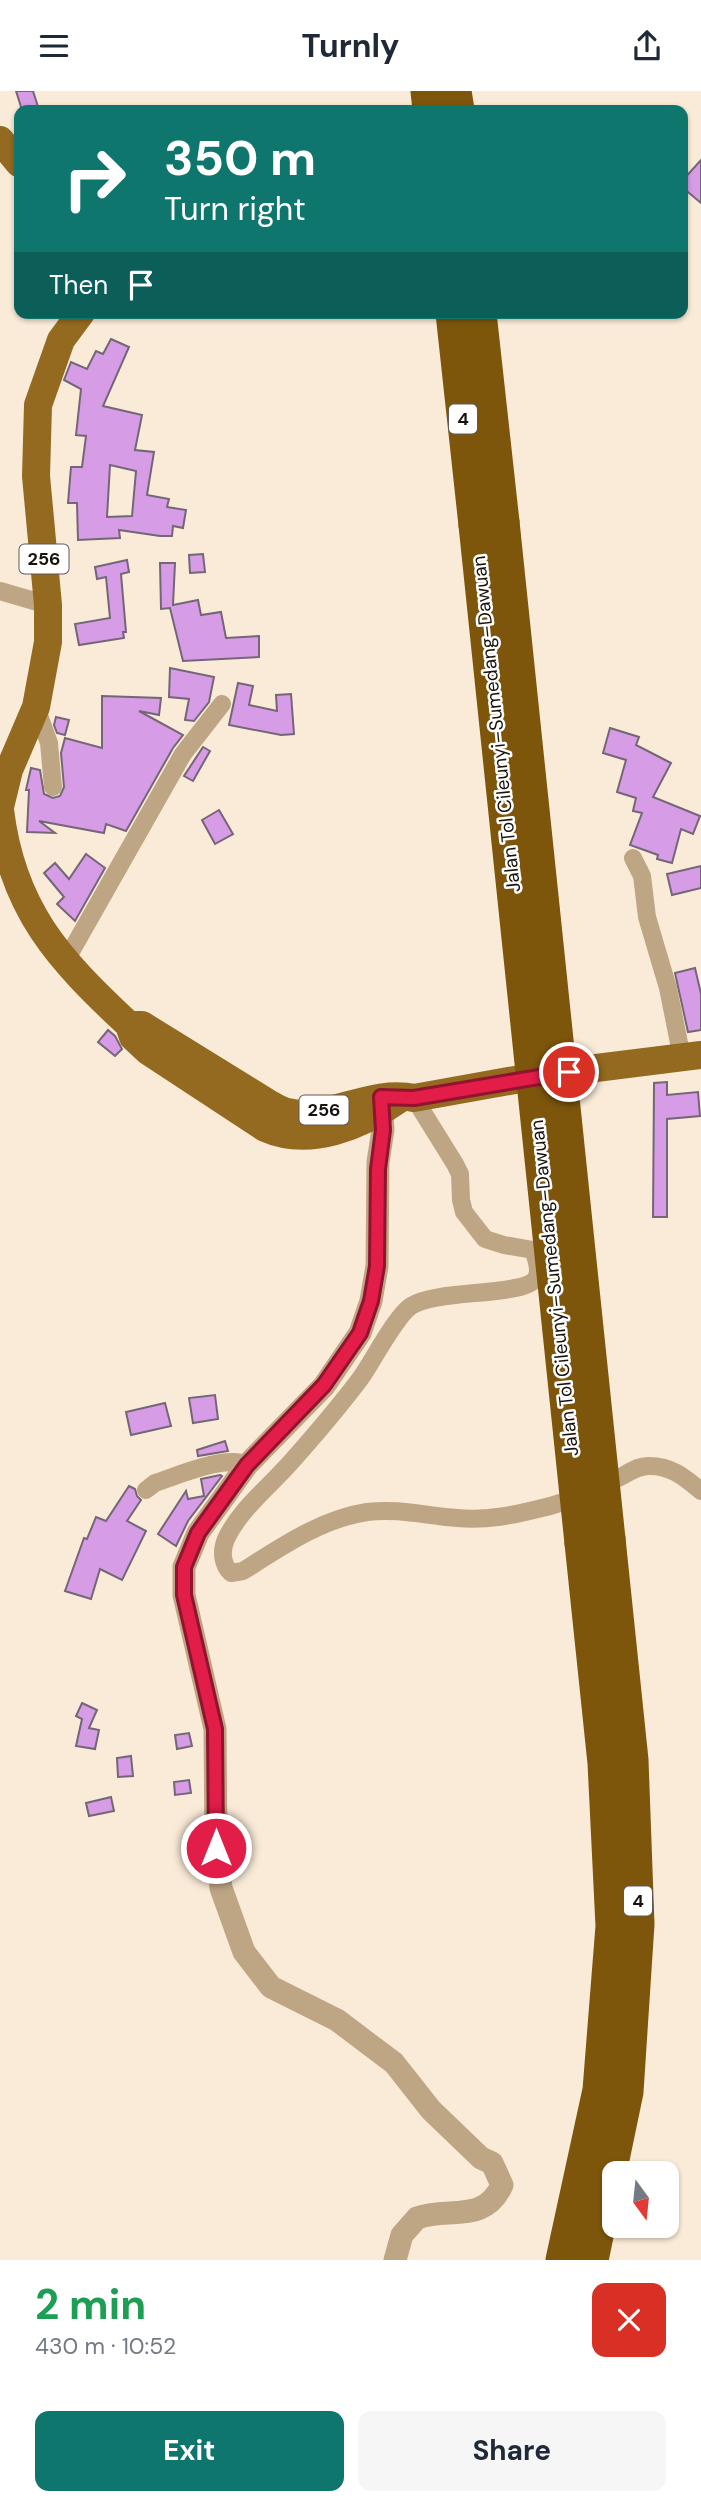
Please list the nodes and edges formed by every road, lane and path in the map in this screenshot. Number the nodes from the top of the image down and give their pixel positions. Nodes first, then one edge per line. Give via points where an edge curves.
1 (0, 140) edge
2 (14, 157) edge
3 (77, 319) edge
4 (453, 319) edge
5 (480, 319) edge
6 (489, 523) junction
7 (0, 591) edge
8 (48, 605) junction
9 (222, 703) dead end
10 (36, 707) junction
11 (54, 787) dead end
12 (0, 808) edge
13 (633, 858) dead end
14 (65, 962) junction
15 (691, 1056) edge
16 (396, 1100) junction
17 (261, 1111) junction
18 (247, 1465) junction
19 (146, 1490) dead end
20 (701, 1491) edge
21 (595, 1541) junction
22 (395, 2260) edge
23 (562, 2260) edge
24 (592, 2260) edge

1 - 2 main road
3 - 8 main road, 256 via 61,340 38,405 36,476
4 - 6 highway, Jalan Tol Cileunyi–Sumedang–Dawuan / 4
5 - 6 highway, Jalan Tol Cileunyi–Sumedang–Dawuan / 4
6 - 21 highway, Jalan Tol Cileunyi–Sumedang–Dawuan / 4, bridge
7 - 8 street
8 - 10 main road, 256 via 48,642
9 - 14 street via 183,754
10 - 11 street via 49,743
10 - 12 main road, 256 via 9,770
12 - 14 main road, 256 via 5,844 19,887 40,929
13 - 15 street via 642,876 647,917
14 - 17 main road, 256 via 129,1025 133,1037 148,1051 209,1077
15 - 16 main road, 256
16 - 17 main road, 256 via 298,1114
16 - 17 main road, 256 via 374,1118 327,1134 281,1135
16 - 18 street via 378,1169 377,1266 360,1333 324,1385
16 - 20 street via 460,1174 464,1212 485,1239 534,1250 537,1277 529,1286 507,1291 444,1295 413,1304 398,1316 373,1361 337,1410 243,1513 222,1553 228,1570 243,1571 337,1519 406,1511 491,1519 576,1497 648,1465 673,1469
18 - 19 street via 225,1462 155,1483
18 - 22 street via 198,1533 183,1579 213,1711 221,1888 244,1952 267,1982 337,2020 394,2063 431,2110 492,2163 502,2185 496,2198 476,2209 413,2221 402,2235
21 - 23 highway, Jalan Tol Cileunyi–Sumedang–Dawuan / 4 via 612,1926 598,2090
21 - 24 highway, Jalan Tol Cileunyi–Sumedang–Dawuan / 4 via 632,1760 638,1924 627,2092

